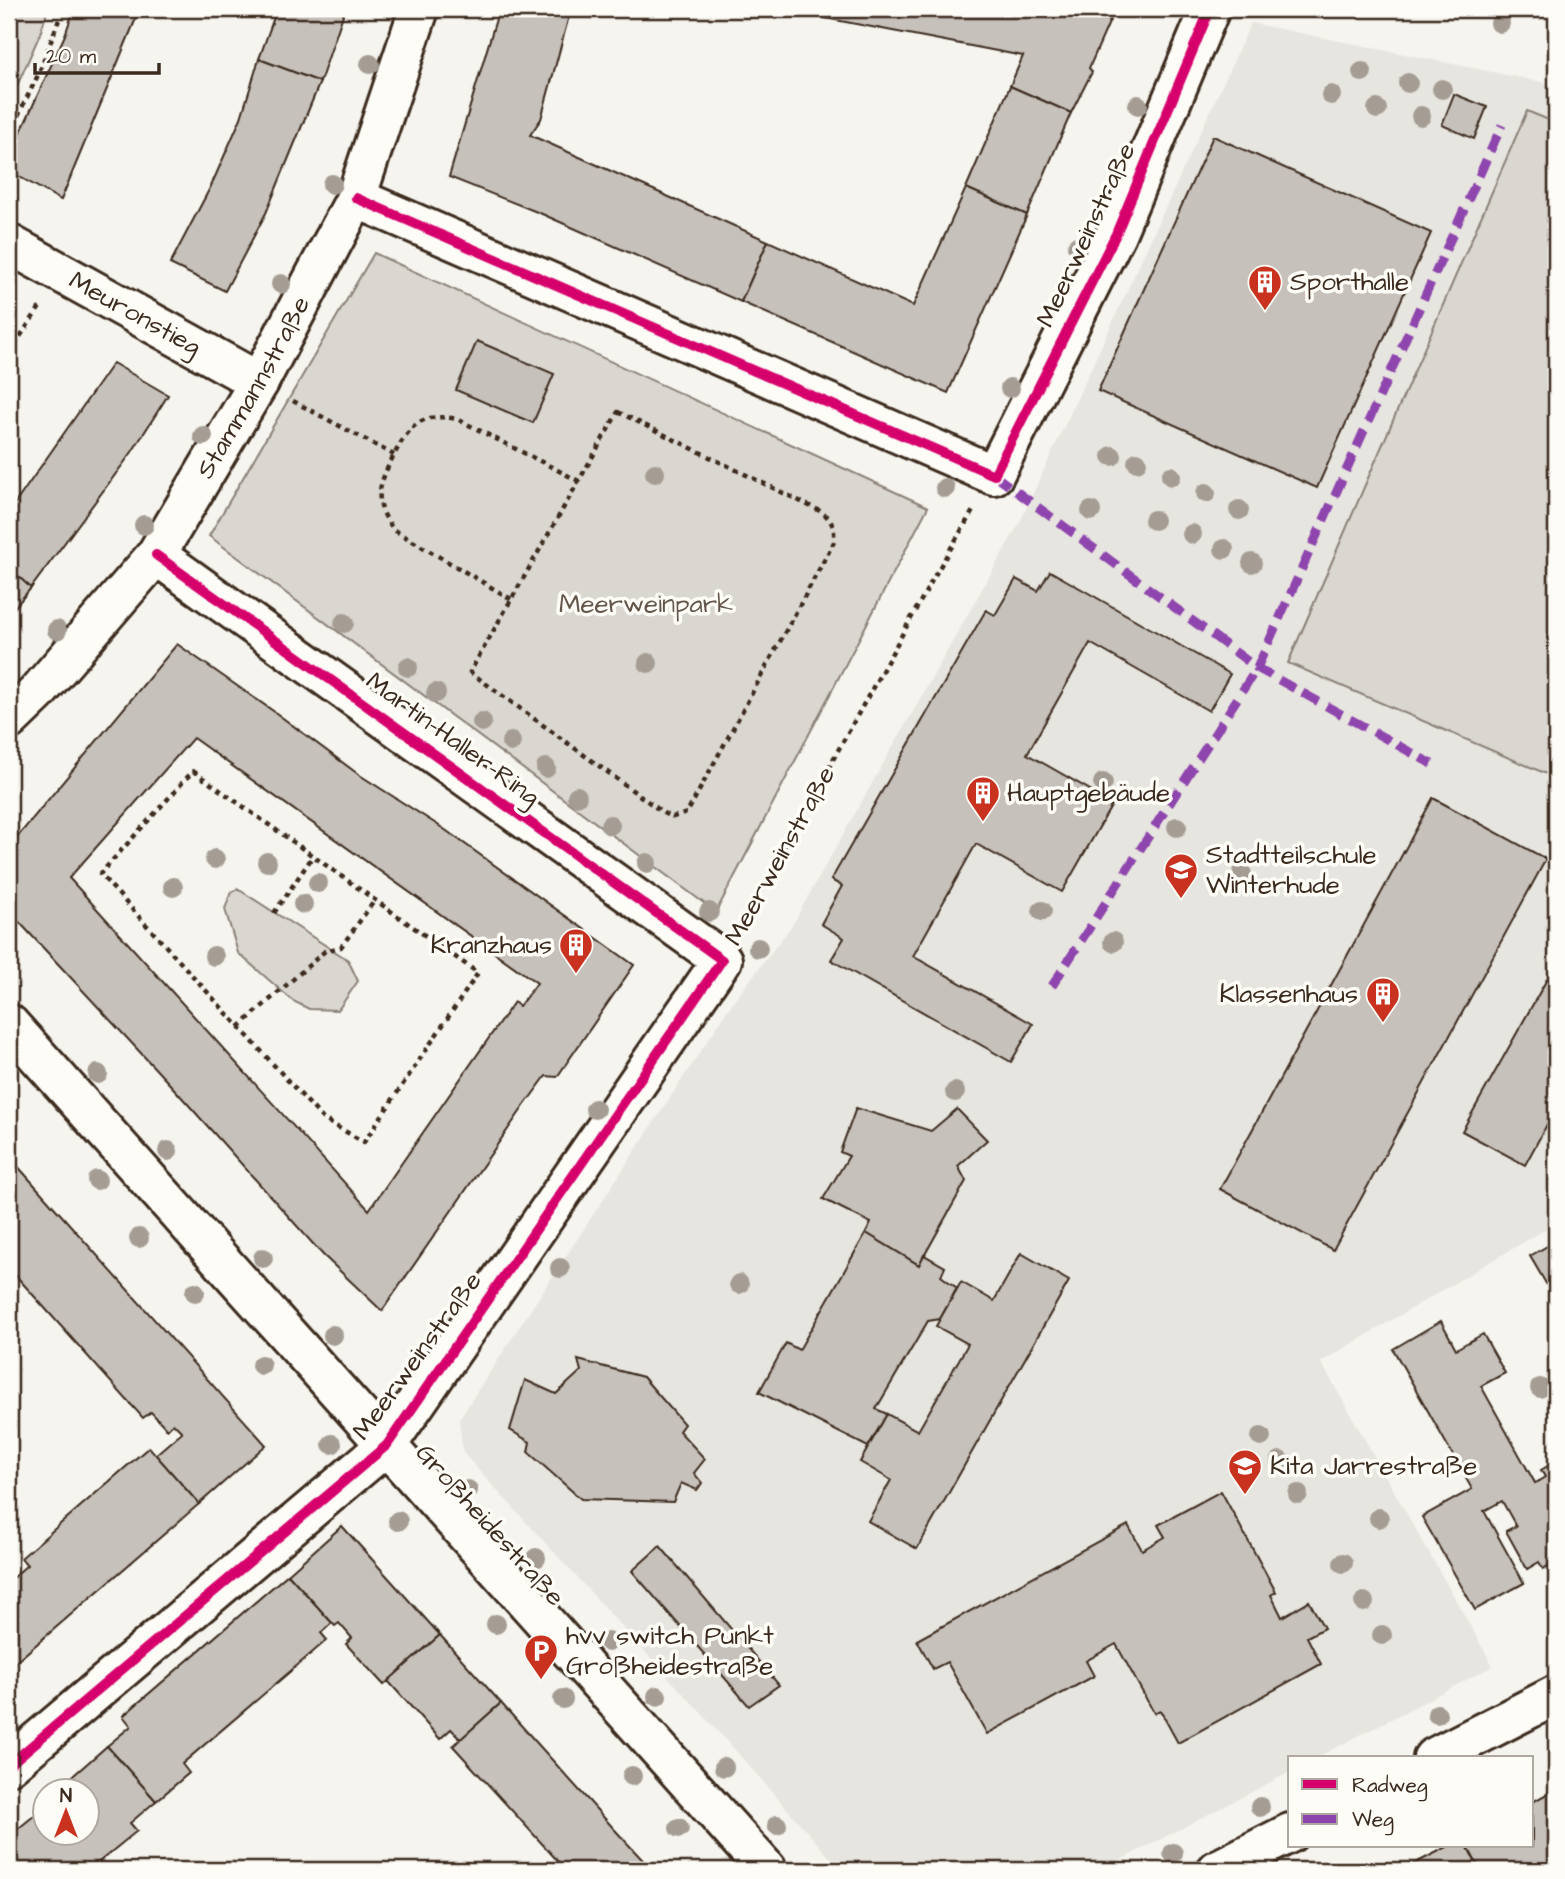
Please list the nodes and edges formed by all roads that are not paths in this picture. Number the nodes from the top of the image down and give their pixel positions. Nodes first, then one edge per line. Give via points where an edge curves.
1 (419, 9) edge
2 (1210, 9) edge
3 (356, 198) junction
4 (9, 244) edge
5 (259, 382) junction
6 (156, 555) junction
7 (9, 720) edge
8 (722, 961) joint
9 (9, 1024) edge
10 (387, 1445) junction
11 (1556, 1695) edge
12 (1437, 1756) edge
13 (9, 1765) edge
14 (1288, 1833) edge
15 (767, 1870) edge
16 (1217, 1870) edge

1 - 3 street, Stammannstraße
2 - 3 street, Meerweinstraße via 1116,234 994,475
3 - 5 street, Stammannstraße
4 - 5 street, Meuronstieg
5 - 6 street, Stammannstraße
6 - 7 street, Stammannstraße
6 - 8 street, Martin-Haller-Ring
8 - 10 street, Meerweinstraße
9 - 10 street, Großheidestraße
10 - 13 street, Meerweinstraße
10 - 15 street, Großheidestraße
11 - 12 street
14 - 16 street

